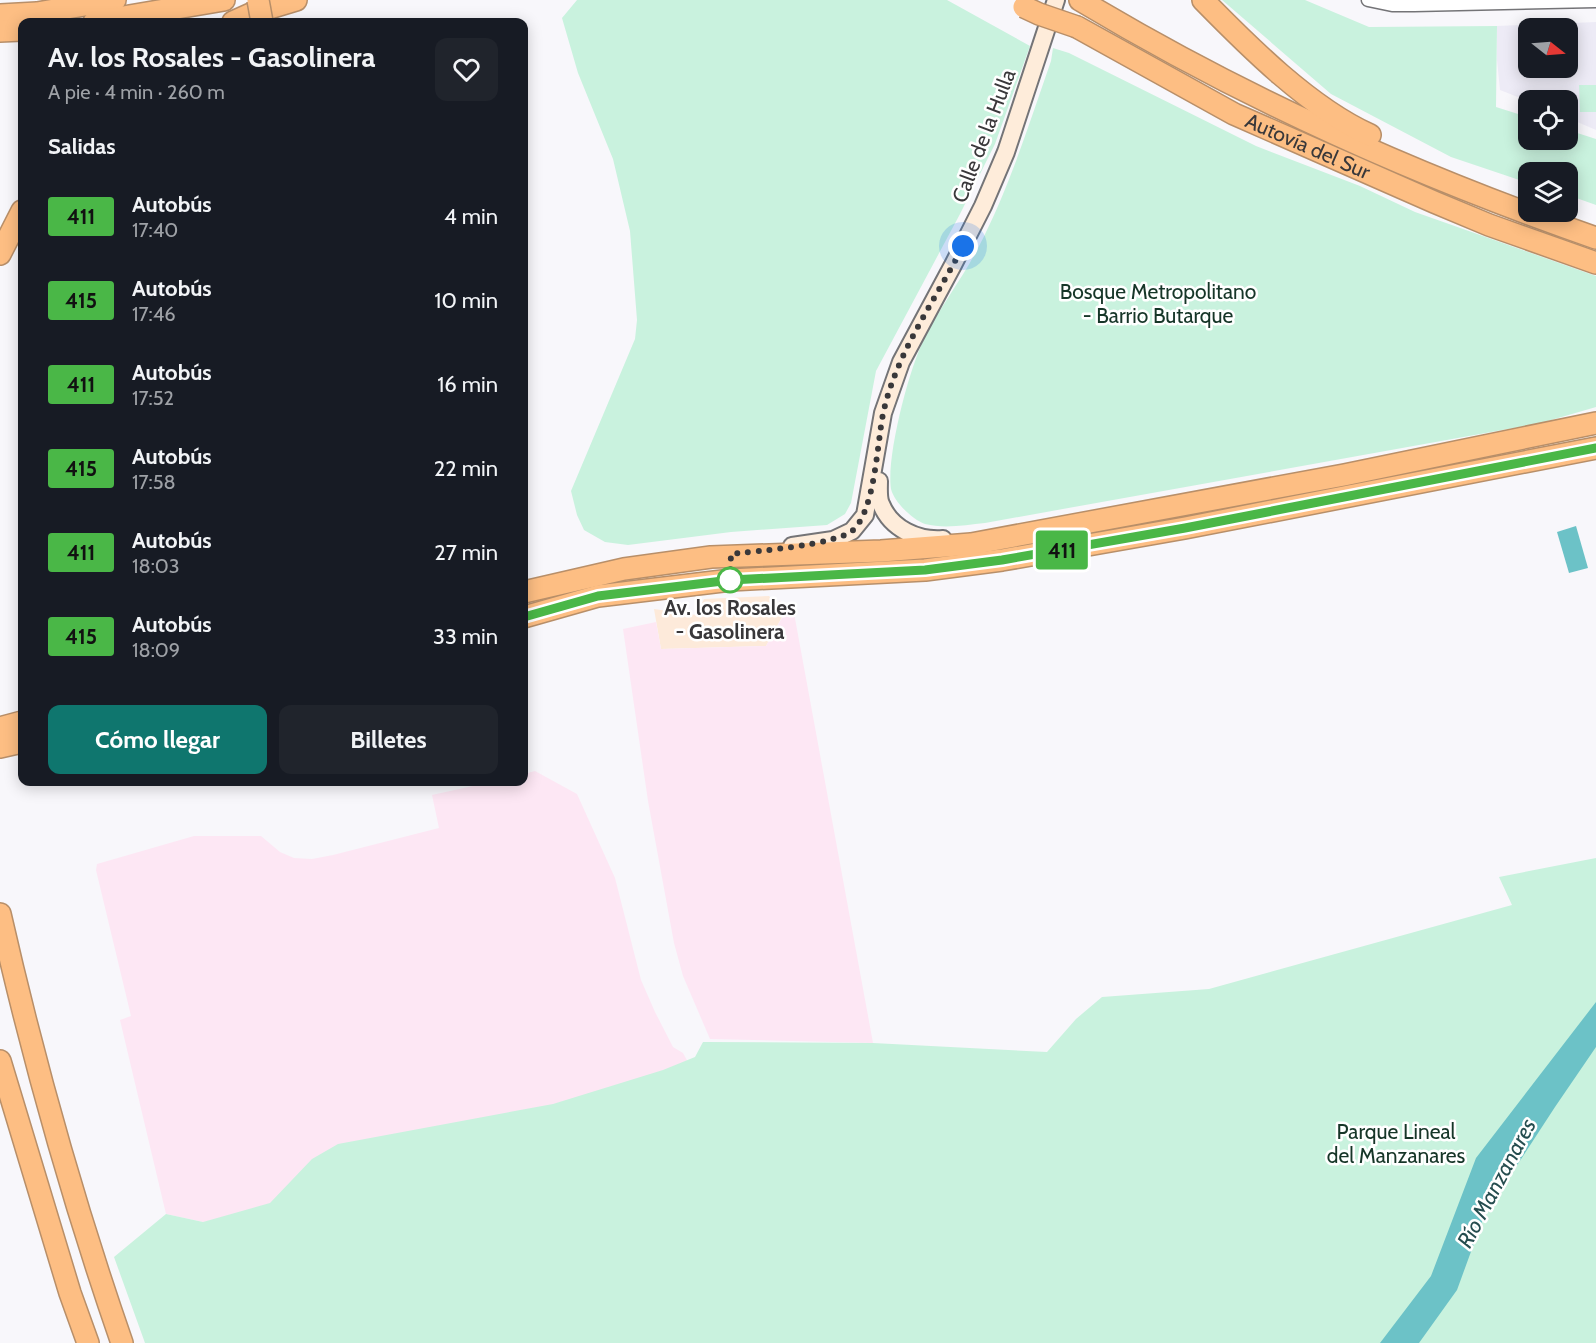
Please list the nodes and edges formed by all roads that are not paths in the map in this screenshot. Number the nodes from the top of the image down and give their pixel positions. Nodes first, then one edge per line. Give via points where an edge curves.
1 (115, 0) edge
2 (224, 0) edge
3 (246, 0) edge
4 (258, 0) edge
5 (296, 0) edge
6 (1013, 0) edge
7 (1033, 0) edge
8 (1056, 0) edge
9 (1080, 0) edge
10 (1203, 0) edge
11 (1368, 0) edge
12 (1596, 1) edge
13 (0, 15) edge
14 (118, 18) edge
15 (243, 18) edge
16 (248, 18) edge
17 (261, 18) edge
18 (1077, 27) junction
19 (18, 30) edge
20 (0, 31) edge
21 (1518, 207) edge
22 (1518, 210) edge
23 (18, 219) edge
24 (1551, 222) edge
25 (18, 236) edge
26 (1596, 238) edge
27 (0, 254) edge
28 (1596, 262) edge
29 (0, 268) edge
30 (1596, 423) edge
31 (1596, 448) edge
32 (878, 449) junction
33 (1084, 524) junction
34 (711, 557) junction
35 (528, 591) edge
36 (528, 616) edge
37 (18, 723) edge
38 (0, 728) edge
39 (18, 743) edge
40 (0, 747) edge
41 (0, 914) edge
42 (0, 1061) edge
43 (88, 1343) edge
44 (122, 1343) edge

1 - 13 highway
2 - 14 highway
3 - 16 highway
4 - 17 highway, bridge
5 - 15 highway
6 - 18 highway, bridge
7 - 18 highway, Autovía del Sur, bridge
8 - 32 street, Calle de la Hulla via 1006,152 963,246 901,362 884,413
9 - 22 highway, Autovía del Sur via 1246,93 1468,192
10 - 21 highway via 1270,65 1356,129 1482,186
11 - 12 street via 1414,5
18 - 28 highway, Autovía del Sur via 1234,114 1489,225
19 - 20 highway
23 - 27 highway
24 - 26 highway, Autovía del Sur
25 - 29 highway
30 - 33 highway via 1344,476
31 - 36 highway via 1002,560 925,570 731,580 598,596
32 - 33 street via 880,503 907,533 931,540
32 - 34 street via 865,515 852,531 833,540
33 - 34 highway via 971,544
34 - 35 highway via 624,569
37 - 38 highway
39 - 40 highway
41 - 44 highway via 64,1166
42 - 43 highway

